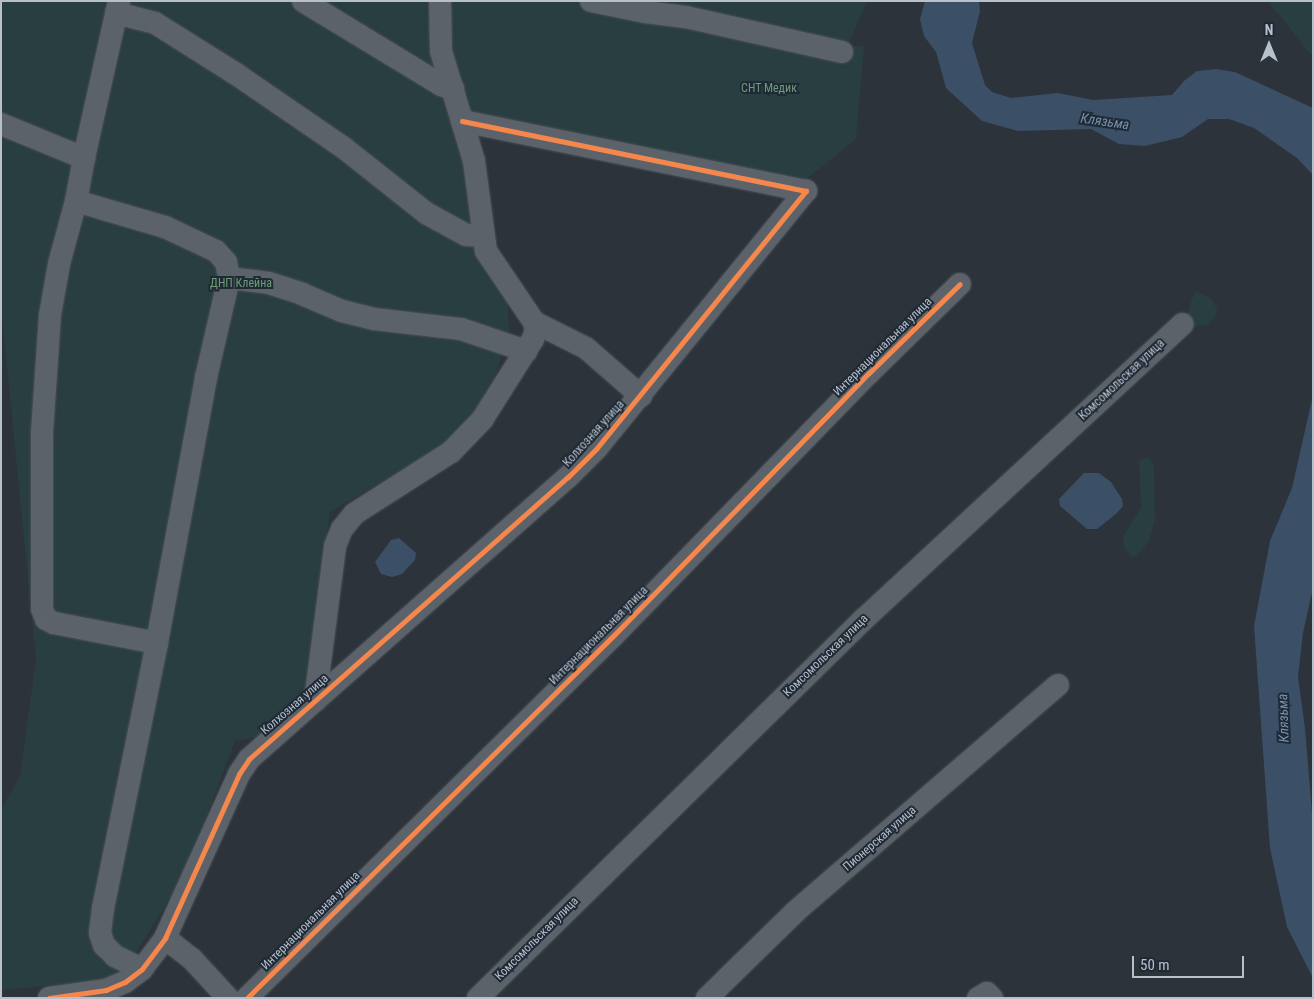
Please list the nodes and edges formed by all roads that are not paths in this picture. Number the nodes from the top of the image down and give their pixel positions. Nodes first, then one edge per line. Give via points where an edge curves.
1 (303, 1) edge
2 (440, 1) edge
3 (591, 1) edge
4 (118, 7) edge
5 (842, 52) dead end
6 (453, 89) junction
7 (462, 121) junction
8 (1, 124) edge
9 (84, 158) junction
10 (76, 201) junction
11 (483, 236) junction
12 (229, 278) junction
13 (960, 284) dead end
14 (534, 322) junction
15 (1183, 324) dead end
16 (526, 350) junction
17 (641, 396) junction
18 (157, 643) junction
19 (1058, 685) dead end
20 (316, 701) junction
21 (165, 938) junction
22 (142, 969) junction
23 (49, 998) edge
24 (228, 998) edge
25 (247, 998) edge
26 (478, 998) edge
27 (707, 998) edge

1 - 6 street via 441,85
2 - 6 street via 442,50
3 - 5 street via 686,17
4 - 9 street
4 - 11 street via 155,23 236,74 344,148 426,213 466,235
6 - 7 street
7 - 11 street via 474,161
7 - 17 street, Колхозная улица via 806,191
8 - 9 street
9 - 10 street
10 - 12 street via 165,227 216,251 226,262
10 - 18 street via 59,264 50,315 42,432 42,609 46,618 54,623
11 - 14 street via 486,251
12 - 16 street via 269,283 342,311 374,319 461,328
12 - 18 street via 206,378
13 - 25 street, Интернациональная улица via 614,636
14 - 16 street via 536,330
14 - 17 street via 586,348
15 - 26 street, Комсомольская улица via 864,618
16 - 20 street via 482,420 451,452 354,514 342,529 335,546
17 - 20 street, Колхозная улица via 596,450 568,477
18 - 22 street via 100,933 104,945 116,956
19 - 27 street, Пионерская улица via 796,911
20 - 21 street, Колхозная улица via 249,759 239,774
21 - 22 street, Колхозная улица
21 - 24 street via 192,959
22 - 23 street, Колхозная улица via 125,982 106,990

